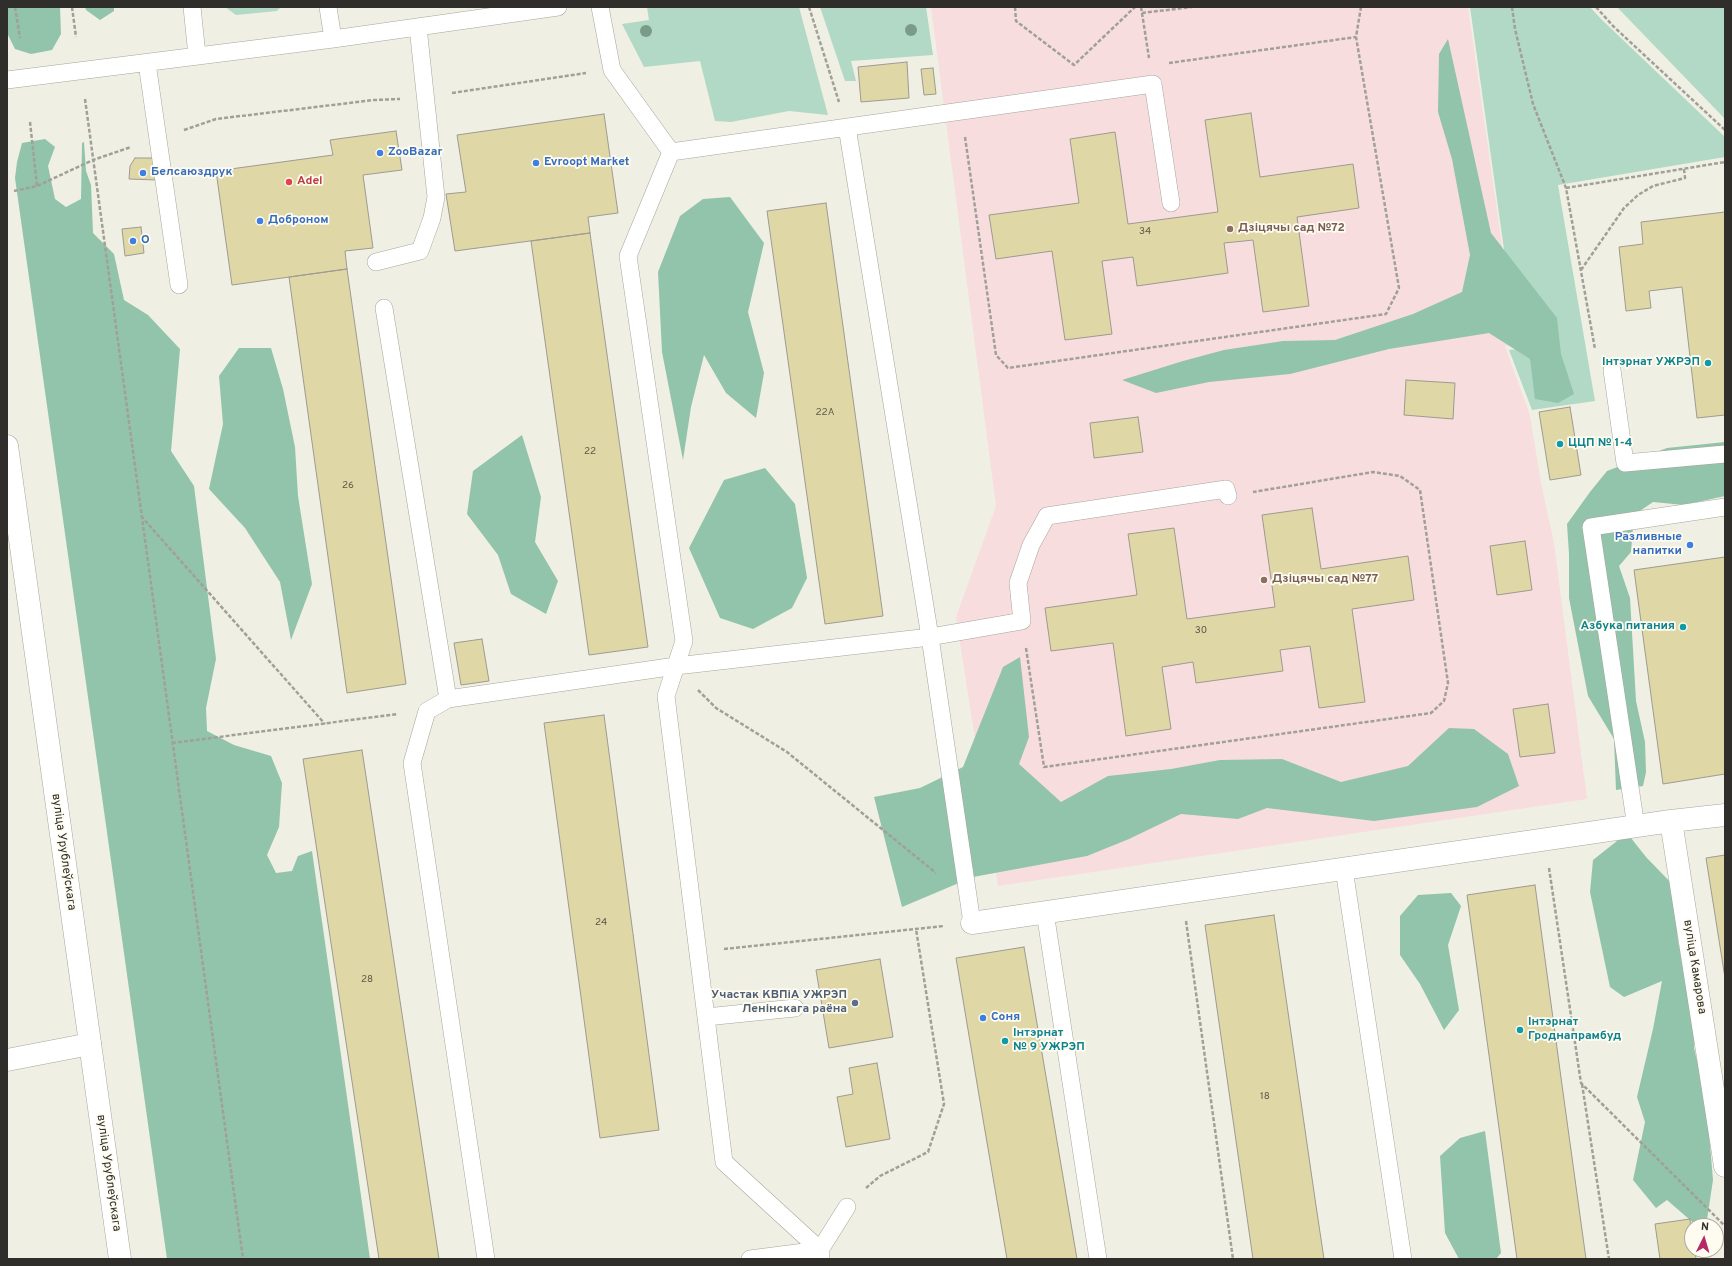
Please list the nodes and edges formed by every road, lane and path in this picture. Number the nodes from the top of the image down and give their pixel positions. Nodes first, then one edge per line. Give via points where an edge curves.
1 (15, 7) edge
2 (72, 7) edge
3 (192, 7) edge
4 (328, 7) edge
5 (558, 7) edge
6 (600, 7) edge
7 (809, 7) edge
8 (1014, 7) edge
9 (1135, 7) edge
10 (1141, 7) edge
11 (1192, 7) edge
12 (1361, 7) edge
13 (1512, 7) edge
14 (1596, 7) edge
15 (1142, 13) junction
16 (418, 27) junction
17 (76, 37) dead end
18 (1356, 37) junction
19 (20, 38) dead end
20 (333, 39) junction
21 (197, 56) junction
22 (147, 63) junction
23 (1150, 66) junction
24 (612, 70) junction
25 (7, 80) edge
26 (1153, 84) junction
27 (427, 98) junction
28 (85, 99) dead end
29 (961, 111) junction
30 (30, 122) dead end
31 (848, 127) junction
32 (1725, 130) edge
33 (158, 139) junction
34 (671, 152) junction
35 (93, 160) junction
36 (1725, 162) edge
37 (1684, 168) junction
38 (37, 186) junction
39 (1566, 188) junction
40 (14, 191) dead end
41 (1171, 203) dead end
42 (376, 262) dead end
43 (1581, 271) junction
44 (179, 285) dead end
45 (384, 308) dead end
46 (1612, 370) joint
47 (7, 446) edge
48 (1725, 454) edge
49 (1228, 496) joint
50 (1725, 507) edge
51 (141, 516) junction
52 (1022, 622) junction
53 (930, 637) junction
54 (676, 666) junction
55 (448, 699) junction
56 (427, 711) junction
57 (325, 724) junction
58 (172, 743) junction
59 (1725, 815) edge
60 (1671, 821) junction
61 (1636, 827) junction
62 (1548, 863) dead end
63 (1344, 869) junction
64 (969, 899) junction
65 (1045, 912) junction
66 (1185, 916) dead end
67 (972, 923) junction
68 (916, 929) junction
69 (698, 951) junction
70 (795, 1008) dead end
71 (706, 1018) junction
72 (90, 1044) junction
73 (7, 1060) edge
74 (1582, 1083) junction
75 (1725, 1166) edge
76 (847, 1207) joint
77 (1725, 1226) edge
78 (820, 1255) edge
79 (120, 1259) edge
80 (243, 1259) edge
81 (486, 1259) edge
82 (750, 1259) edge
83 (1098, 1259) edge
84 (1233, 1259) edge
85 (1403, 1259) edge
86 (1609, 1259) edge

1 - 19 path
2 - 17 path
3 - 21 lane
4 - 20 lane
5 - 16 lane
6 - 24 lane
7 - 31 path
8 - 9 path via 1016,21 1074,65
10 - 15 path
11 - 15 path
12 - 18 path
13 - 39 path via 1533,104
14 - 32 path via 1613,26
15 - 23 path
16 - 20 lane
16 - 27 lane
18 - 23 path
18 - 29 path via 1399,288 1386,314 1008,368 996,355
20 - 21 lane
21 - 22 lane
22 - 25 lane
22 - 33 lane
23 - 26 path
24 - 27 path
24 - 34 lane
26 - 29 lane
26 - 41 lane
27 - 33 path via 374,100 216,119
27 - 42 lane via 436,197 432,218 420,251
28 - 35 path
29 - 31 lane
30 - 38 path
31 - 34 lane
31 - 53 lane
33 - 35 path
33 - 44 lane
34 - 54 lane via 628,256 684,642
35 - 38 path
35 - 51 path
36 - 37 path
37 - 39 path
37 - 43 path via 1685,178 1653,186 1624,208
38 - 40 path
39 - 43 path
43 - 46 path via 1596,353
45 - 55 lane
46 - 48 lane via 1625,463
47 - 72 street, вуліца Урублеўскага
49 - 52 lane via 1226,489 1047,516 1031,545 1018,583
49 - 52 path via 1373,472 1400,476 1420,490 1448,683 1444,701 1431,713 1044,767
50 - 61 lane via 1590,527
51 - 57 path
51 - 58 path
52 - 53 lane
53 - 54 lane
53 - 64 lane
54 - 55 lane
54 - 64 path via 716,708 787,752
54 - 69 lane via 666,696
55 - 56 lane
56 - 57 path
56 - 81 lane via 412,763
57 - 58 path
58 - 80 path
59 - 60 street
60 - 61 street
60 - 75 street, вуліца Камарова
61 - 63 street
62 - 74 path
63 - 65 street
63 - 85 lane
64 - 67 lane
65 - 67 street
65 - 83 lane
66 - 84 path
67 - 68 path
68 - 69 path
68 - 76 path via 944,1104 928,1152 880,1176
69 - 71 lane
70 - 71 lane
71 - 78 lane via 724,1162
72 - 73 street
72 - 79 street, вуліца Урублеўскага
74 - 77 path
74 - 86 path
76 - 78 lane
78 - 82 lane

